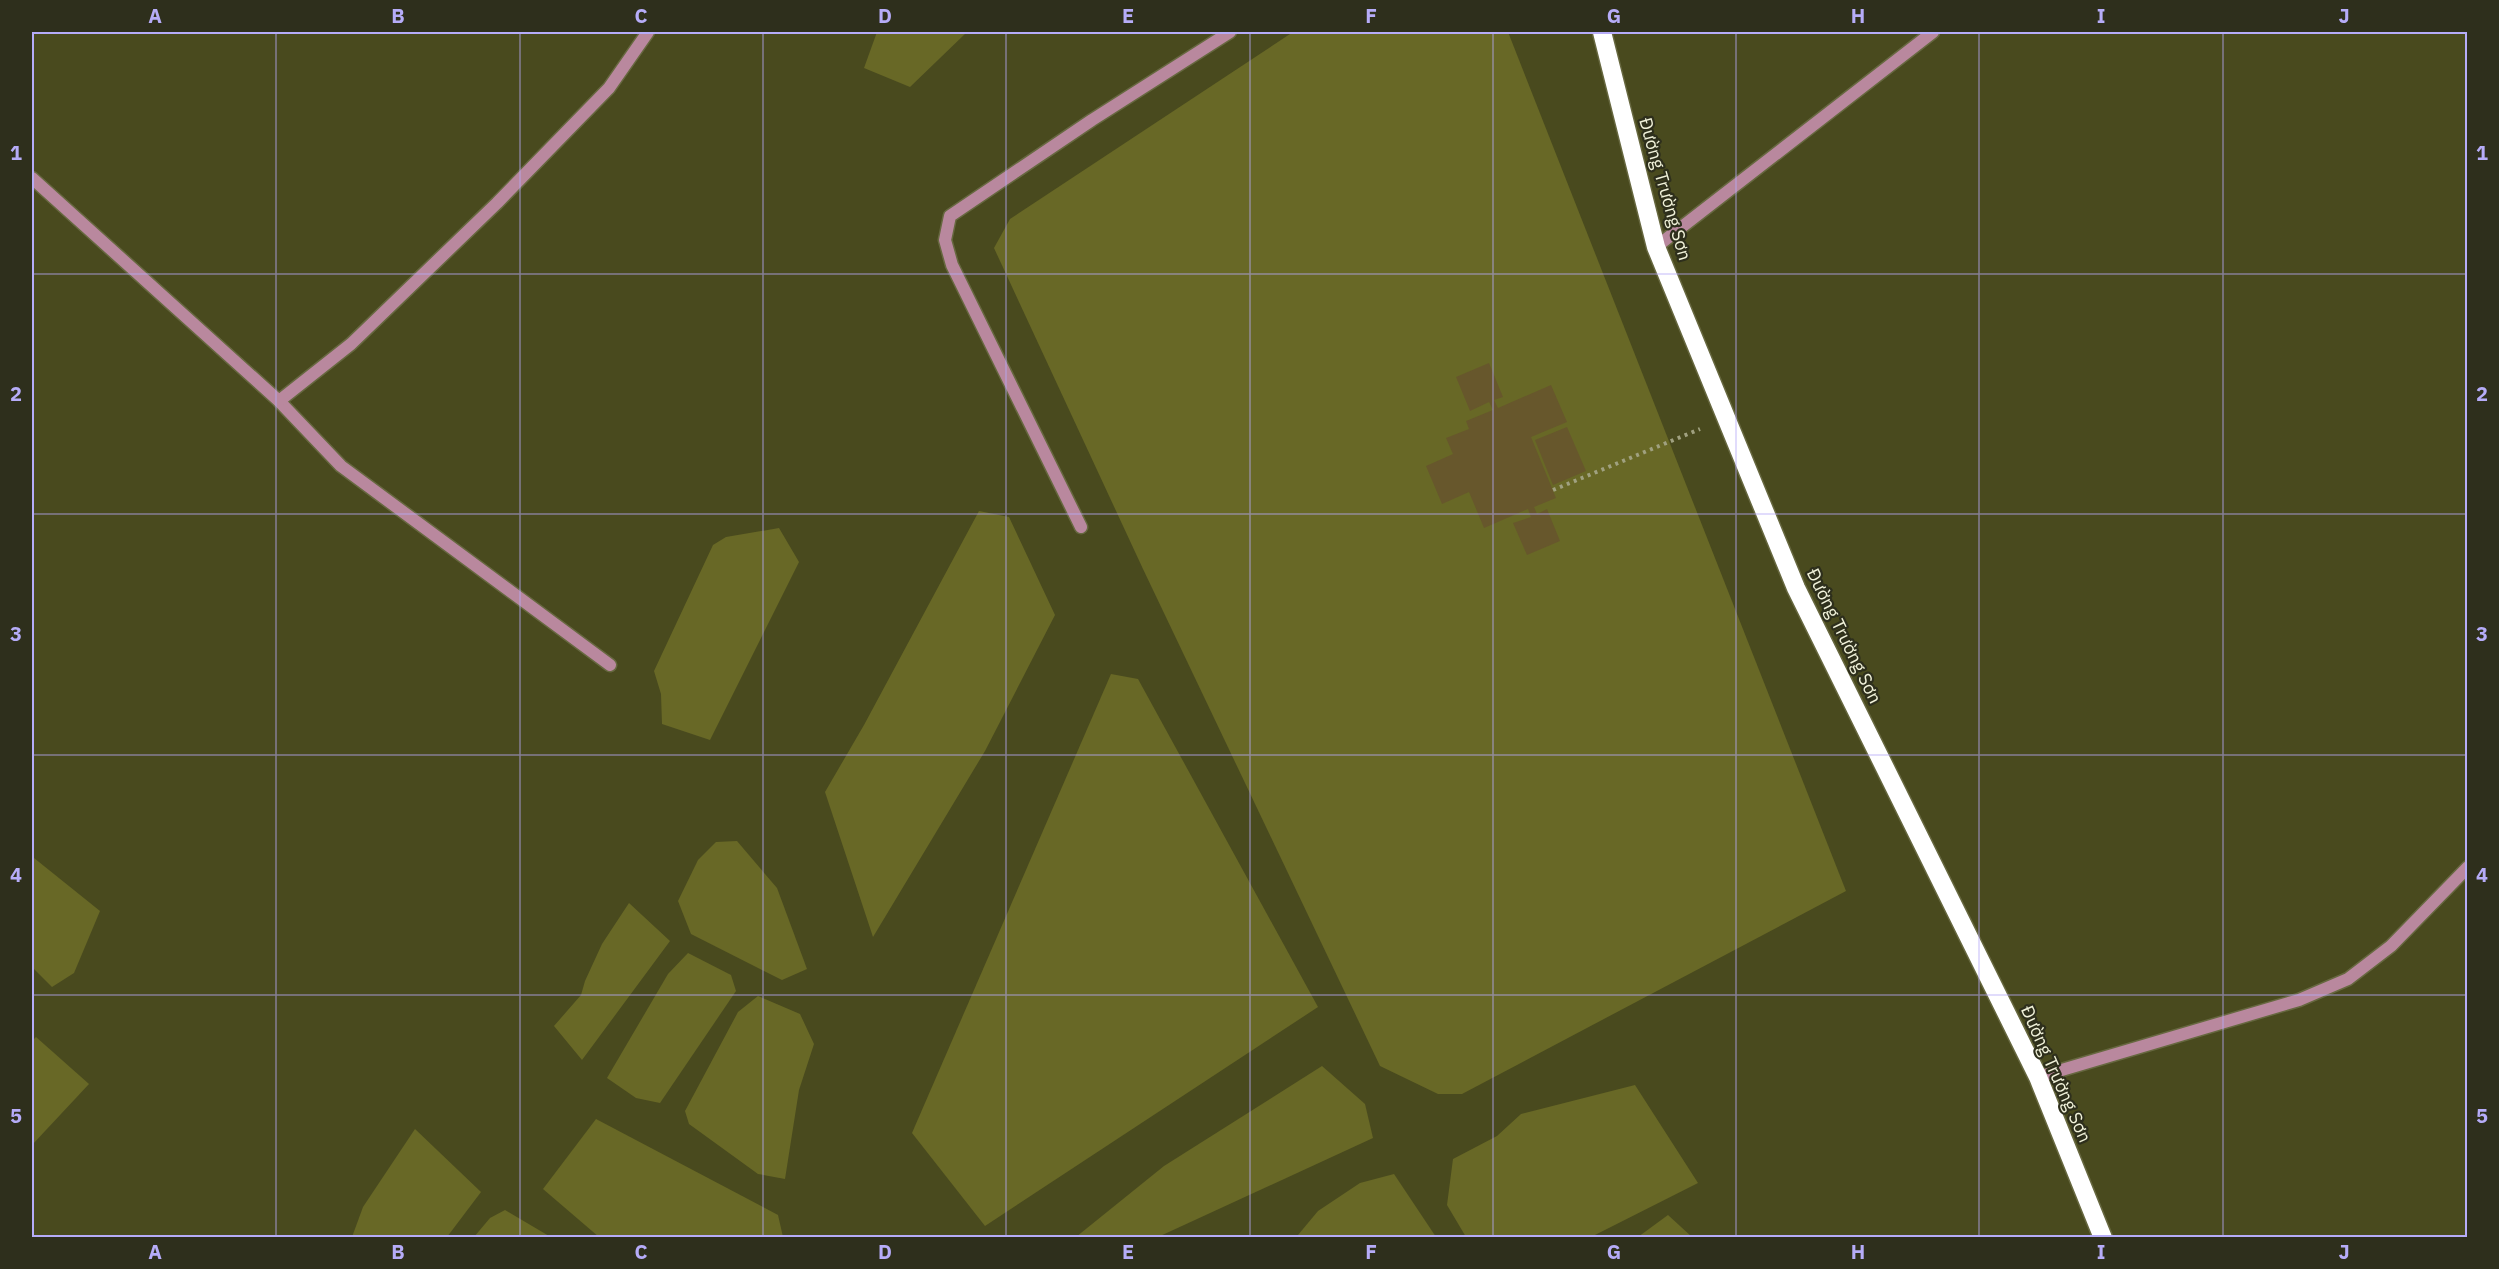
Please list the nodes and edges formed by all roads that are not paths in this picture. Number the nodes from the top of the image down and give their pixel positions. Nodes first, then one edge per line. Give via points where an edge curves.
1 (648, 32) edge
2 (1230, 32) edge
3 (1602, 32) edge
4 (1933, 32) edge
5 (32, 178) edge
6 (1656, 247) junction
7 (279, 401) junction
8 (1081, 527) dead end
9 (610, 665) dead end
10 (2468, 867) edge
11 (2038, 1077) junction
12 (2103, 1238) edge

1 - 7 street via 609,88 497,203 351,344
2 - 8 street via 950,216 945,240 952,265
3 - 6 highway, Đường Trường Sơn
4 - 6 street
5 - 7 street
6 - 11 highway, Đường Trường Sơn via 1796,588
7 - 9 street via 341,466
10 - 11 street via 2391,946 2348,979 2299,1000
11 - 12 highway, Đường Trường Sơn

